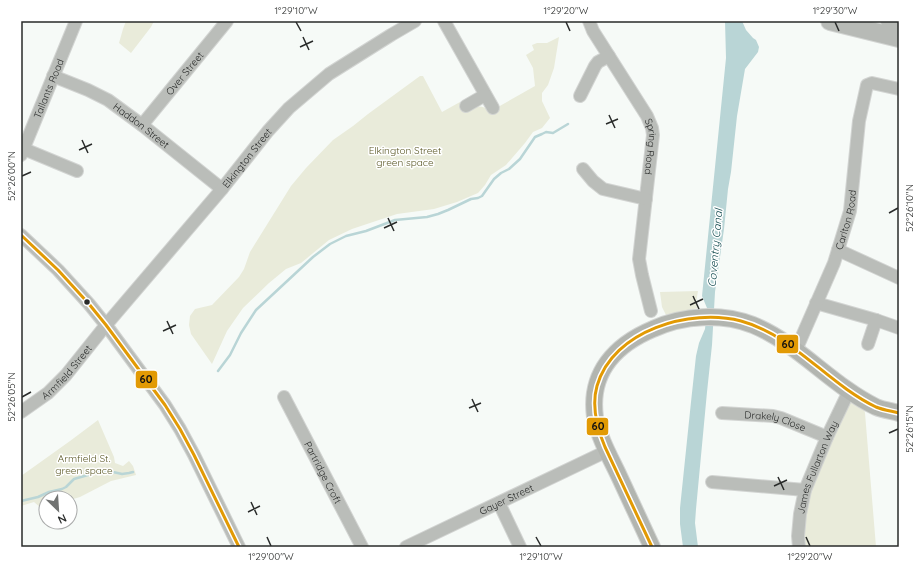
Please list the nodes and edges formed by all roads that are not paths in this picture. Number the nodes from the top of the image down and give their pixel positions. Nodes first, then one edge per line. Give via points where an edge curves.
1 (76, 21) edge
2 (227, 21) edge
3 (415, 21) edge
4 (444, 21) edge
5 (589, 21) edge
6 (830, 21) edge
7 (890, 21) edge
8 (899, 23) edge
9 (899, 38) edge
10 (608, 56) junction
11 (53, 76) junction
12 (899, 89) edge
13 (485, 95) junction
14 (580, 96) dead end
15 (466, 106) dead end
16 (492, 108) dead end
17 (142, 125) junction
18 (22, 152) edge
19 (583, 169) dead end
20 (77, 171) dead end
21 (222, 189) junction
22 (646, 199) junction
23 (21, 236) edge
24 (838, 250) junction
25 (899, 278) edge
26 (816, 303) junction
27 (651, 311) dead end
28 (876, 320) junction
29 (106, 325) junction
30 (899, 328) edge
31 (868, 344) dead end
32 (796, 350) junction
33 (849, 391) junction
34 (284, 397) dead end
35 (21, 412) edge
36 (722, 413) dead end
37 (899, 413) edge
38 (827, 437) junction
39 (607, 452) junction
40 (712, 482) dead end
41 (805, 490) junction
42 (499, 503) junction
43 (239, 547) edge
44 (362, 547) edge
45 (406, 547) edge
46 (520, 547) edge
47 (652, 547) edge
48 (799, 547) edge

1 - 11 street, Tallants Road
2 - 17 street, Over Street
3 - 21 street, Elkington Street via 329,74 304,94 268,131
4 - 13 street
5 - 10 street, Spring Road
6 - 9 highway
7 - 8 highway
10 - 14 street via 595,66
10 - 22 street, Spring Road via 652,128
11 - 17 street, Haddon Street via 108,100
11 - 18 street, Tallants Road
12 - 24 street, Carlton Road via 872,83 867,85 859,121 850,211
13 - 15 street
13 - 16 street
17 - 21 street, Haddon Street
18 - 20 street
19 - 22 street via 603,189
21 - 29 street, Elkington Street
22 - 27 street, Spring Road via 639,259
23 - 29 street via 58,270
24 - 25 street
24 - 26 street, Carlton Road
26 - 28 street
26 - 32 street, Carlton Road
28 - 30 street
28 - 31 street
29 - 35 street, Armfield Street via 58,384
29 - 43 street via 180,430
32 - 33 main road
32 - 39 main road via 770,333 744,322 712,317 674,321 638,335 612,357 602,370 597,385 595,417
33 - 37 main road via 877,408
33 - 38 street, James Fullarton Way
34 - 44 street, Partridge Croft
36 - 38 street, Drakely Close via 773,416
38 - 41 street, James Fullarton Way
39 - 42 street, Gayer Street
39 - 47 main road
40 - 41 street
41 - 48 street, James Fullarton Way via 799,525
42 - 45 street, Gayer Street
42 - 46 street

